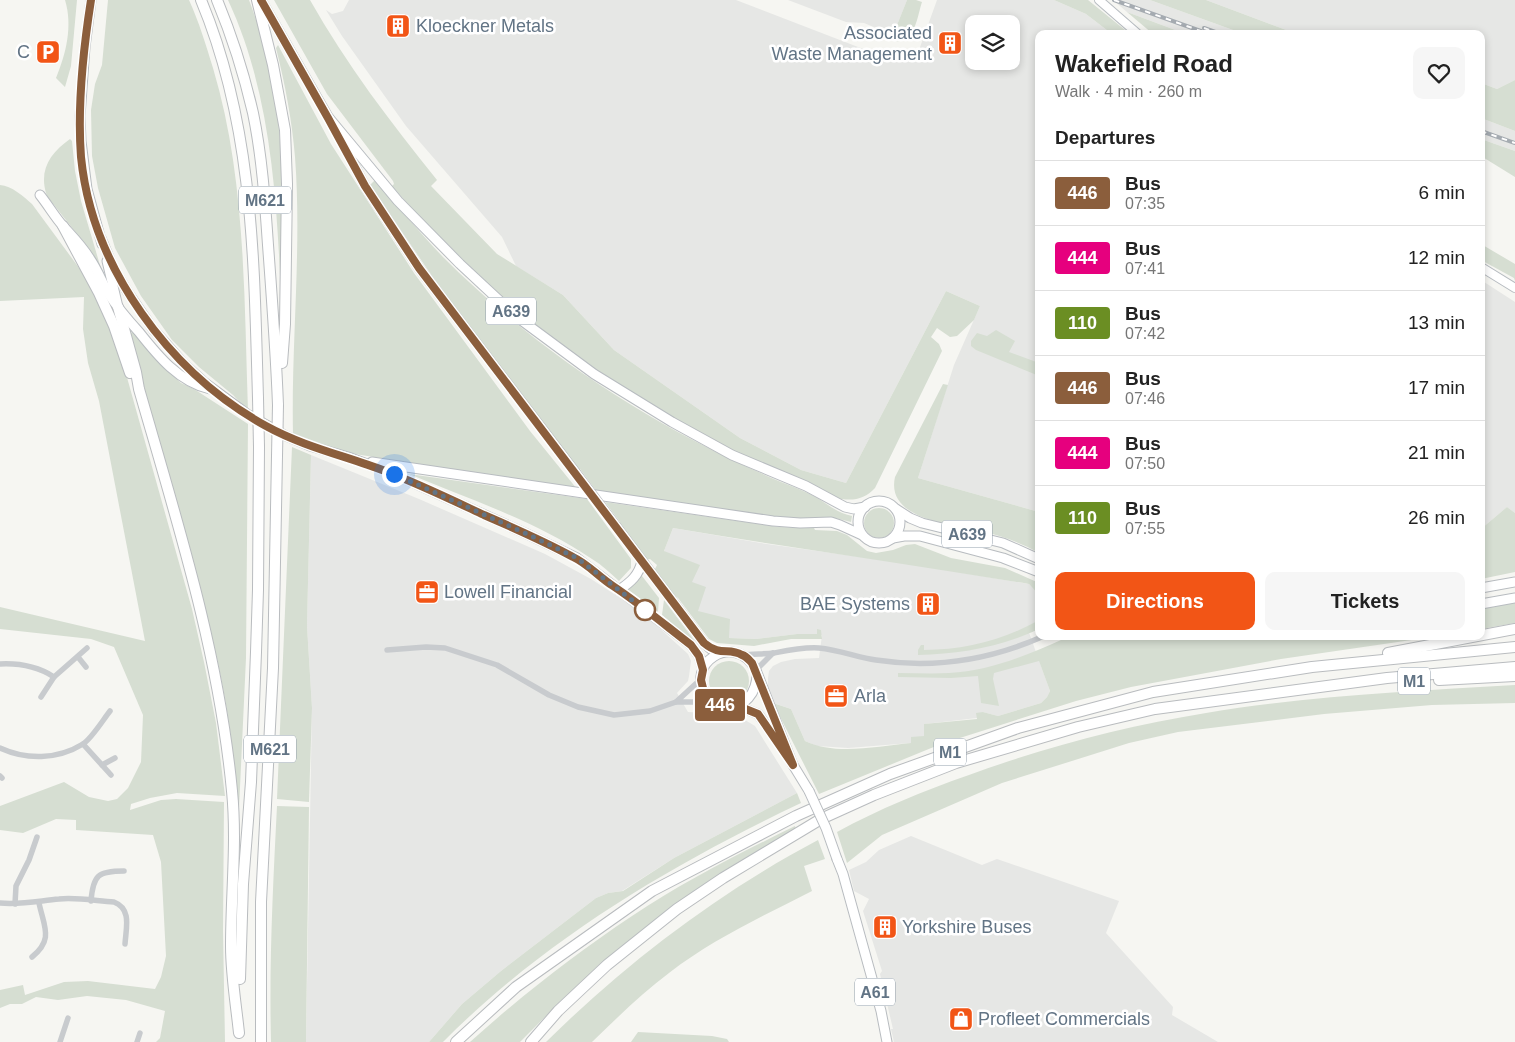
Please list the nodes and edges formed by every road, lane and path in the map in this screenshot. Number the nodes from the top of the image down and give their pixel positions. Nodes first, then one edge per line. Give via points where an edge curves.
1 (91, 0) edge
2 (201, 0) edge
3 (217, 0) edge
4 (257, 0) edge
5 (261, 0) edge
6 (1099, 0) edge
7 (1133, 30) edge
8 (328, 118) junction
9 (40, 195) dead end
10 (63, 226) junction
11 (101, 238) junction
12 (1485, 269) edge
13 (1515, 288) edge
14 (118, 307) junction
15 (138, 389) junction
16 (214, 390) junction
17 (278, 405) junction
18 (348, 457) junction
19 (864, 507) junction
20 (896, 509) junction
21 (862, 535) junction
22 (893, 538) junction
23 (1035, 557) edge
24 (642, 562) junction
25 (1035, 570) edge
26 (1515, 582) edge
27 (1485, 587) edge
28 (619, 590) junction
29 (1515, 598) edge
30 (1485, 603) edge
31 (1515, 629) edge
32 (1485, 635) edge
33 (1035, 640) edge
34 (1463, 640) edge
35 (1515, 647) edge
36 (87, 648) dead end
37 (387, 650) dead end
38 (721, 652) junction
39 (773, 653) junction
40 (743, 655) junction
41 (78, 657) junction
42 (0, 664) edge
43 (86, 667) dead end
44 (1312, 667) junction
45 (1515, 668) edge
46 (703, 670) junction
47 (756, 672) junction
48 (1515, 676) edge
49 (54, 677) junction
50 (701, 680) junction
51 (1313, 687) junction
52 (41, 697) dead end
53 (676, 702) junction
54 (713, 702) junction
55 (738, 706) junction
56 (110, 711) dead end
57 (84, 744) junction
58 (0, 748) edge
59 (115, 758) dead end
60 (102, 765) junction
61 (793, 765) junction
62 (111, 775) dead end
63 (37, 838) dead end
64 (124, 871) dead end
65 (91, 900) junction
66 (0, 903) edge
67 (39, 903) junction
68 (15, 904) junction
69 (125, 944) dead end
70 (32, 957) dead end
71 (68, 1018) dead end
72 (140, 1033) dead end
73 (239, 1037) edge
74 (60, 1042) edge
75 (137, 1042) edge
76 (261, 1042) edge
77 (456, 1042) edge
78 (531, 1042) edge
79 (887, 1042) edge

1 - 11 main road via 80,141 87,189
2 - 73 highway, M621, bridge via 229,82 242,141 250,214 258,398 258,599 251,782 243,884
3 - 17 highway, M621 via 243,74 257,139 266,213
4 - 17 highway, M621 via 274,65 286,148 285,324
5 - 8 main road
6 - 7 main road
8 - 19 main road, A639 via 398,201 460,264 517,317 594,374 732,455 806,486 845,507
8 - 24 main road, bridge via 365,186 419,268
9 - 10 main road
10 - 14 main road via 91,259
10 - 15 highway via 99,293
11 - 14 main road
11 - 16 main road via 127,291 153,329 182,362
12 - 13 main road
14 - 15 highway, M621
14 - 16 main road via 169,366 186,380
15 - 73 highway, M621 via 205,623 226,735 234,848 231,948
16 - 18 main road via 267,427 310,446
17 - 76 highway, M621, bridge via 273,668 261,902
18 - 21 main road via 773,521 800,524 831,522
18 - 28 main road via 394,474 577,558
19 - 20 main road via 882,501
19 - 21 main road via 858,520
20 - 22 main road via 900,527
20 - 23 main road, A639 via 922,523 1003,543
21 - 22 main road via 867,540 880,543
22 - 25 main road, A639 via 920,536 1003,558
24 - 28 main road via 635,578
24 - 38 main road via 704,643
26 - 27 main road
28 - 46 main road via 691,645
29 - 30 main road
31 - 32 highway
33 - 39 street via 998,654 948,663 899,663 818,648
34 - 44 highway
35 - 44 highway, M1
36 - 41 street
37 - 53 street via 445,648 497,665 549,695 578,707 614,715 650,711
38 - 40 main road
38 - 46 main road via 707,662
39 - 40 street
39 - 47 street
40 - 47 main road, A61
41 - 43 street
41 - 49 street
42 - 49 street via 18,663 42,669
44 - 77 highway, M1 via 1153,692 1018,728 890,774 796,816 652,891 516,987
45 - 51 highway, M1
46 - 50 main road
47 - 55 main road via 757,684 753,693
47 - 61 main road, A61
48 - 51 highway, M1
49 - 52 street
50 - 53 street
50 - 54 main road via 704,692
51 - 78 highway, M1 via 1155,709 1078,727 956,763 821,818 677,909 607,965 558,1011
53 - 54 street
54 - 55 main road, A61 via 727,707
55 - 61 main road, A61 via 758,714
56 - 57 street
57 - 58 street via 59,755 31,758
57 - 60 street
59 - 60 street
60 - 62 street
61 - 79 main road, A61, bridge via 826,828 843,874
63 - 68 street via 16,886
64 - 65 street via 102,872 97,876
65 - 67 street via 61,898
65 - 69 street via 114,902 125,909
66 - 68 street
67 - 68 street
67 - 70 street via 45,944
71 - 74 street
72 - 75 street

